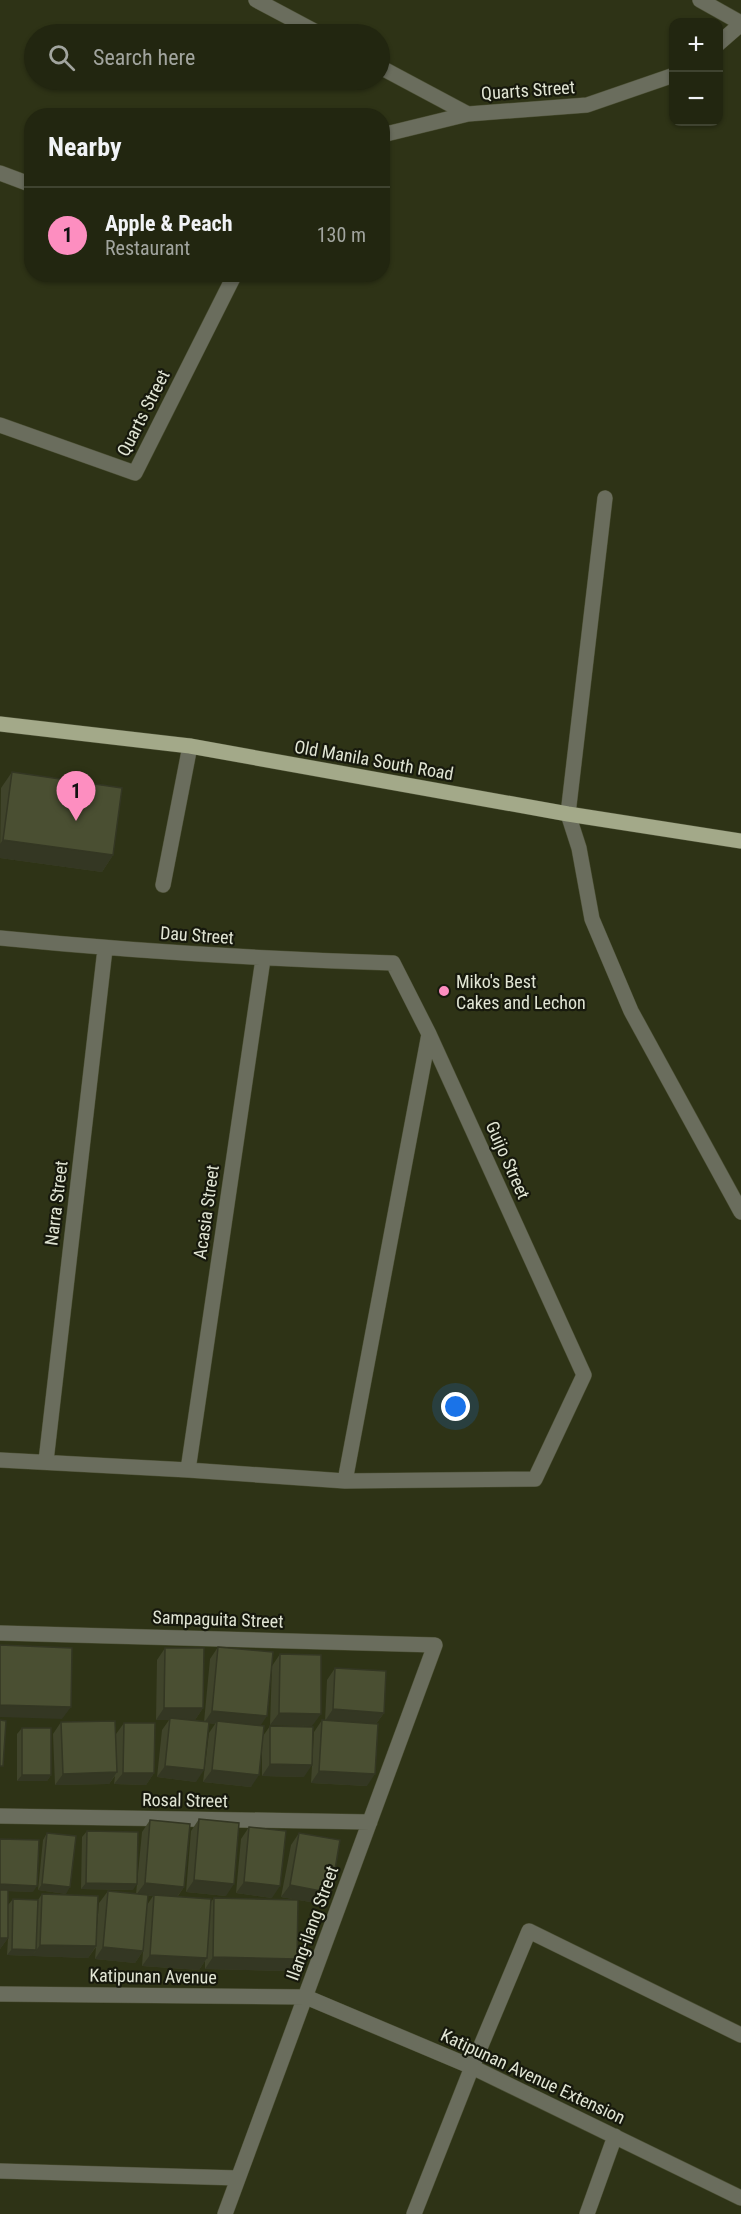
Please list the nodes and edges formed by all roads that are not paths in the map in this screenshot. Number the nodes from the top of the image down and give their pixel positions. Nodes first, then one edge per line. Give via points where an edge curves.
1 (256, 0) edge
2 (700, 0) edge
3 (741, 23) edge
4 (301, 24) edge
5 (723, 39) edge
6 (390, 72) edge
7 (669, 77) edge
8 (468, 114) junction
9 (390, 133) edge
10 (0, 173) edge
11 (24, 182) edge
12 (231, 282) edge
13 (0, 424) edge
14 (606, 498) dead end
15 (0, 724) edge
16 (190, 746) junction
17 (568, 814) junction
18 (741, 841) edge
19 (163, 885) dead end
20 (0, 938) edge
21 (105, 949) junction
22 (263, 959) junction
23 (393, 963) joint
24 (429, 1034) junction
25 (741, 1212) edge
26 (0, 1460) edge
27 (46, 1461) junction
28 (188, 1470) junction
29 (345, 1482) junction
30 (0, 1633) edge
31 (435, 1645) joint
32 (0, 1816) edge
33 (370, 1822) junction
34 (0, 1994) edge
35 (306, 1997) junction
36 (741, 2035) edge
37 (472, 2067) junction
38 (615, 2136) junction
39 (0, 2171) edge
40 (238, 2178) junction
41 (741, 2198) edge
42 (225, 2214) edge
43 (414, 2214) edge
44 (587, 2214) edge

1 - 4 street
2 - 3 street
3 - 5 street
6 - 8 street
7 - 8 street, Quarts Street via 586,105
8 - 9 street, Quarts Street
10 - 11 street
12 - 13 street, Quarts Street via 135,473
14 - 17 street
15 - 16 main road, Old Manila South Road
16 - 17 main road, Old Manila South Road
16 - 19 street
17 - 18 main road, Old Manila South Road
17 - 25 street via 579,848 592,919 631,1011
20 - 21 street, Dau Street
21 - 22 street, Dau Street
21 - 27 street, Narra Street
22 - 23 street, Dau Street
22 - 28 street, Acasia Street
23 - 24 street, Guijo Street
24 - 29 street
24 - 29 street, Guijo Street via 584,1375 535,1479
26 - 27 street
27 - 28 street
28 - 29 street
30 - 31 street, Sampaguita Street
31 - 33 street, Ilang-ilang Street
32 - 33 street, Rosal Street
33 - 35 street, Ilang-ilang Street
34 - 35 street, Katipunan Avenue
35 - 37 street, Katipunan Avenue Extension
35 - 40 street, Ilang-ilang Street
36 - 37 street via 529,1931
37 - 38 street, Katipunan Avenue Extension
37 - 43 street
38 - 41 street, Katipunan Avenue Extension
38 - 44 street
39 - 40 street
40 - 42 street, Ilang-ilang Street

